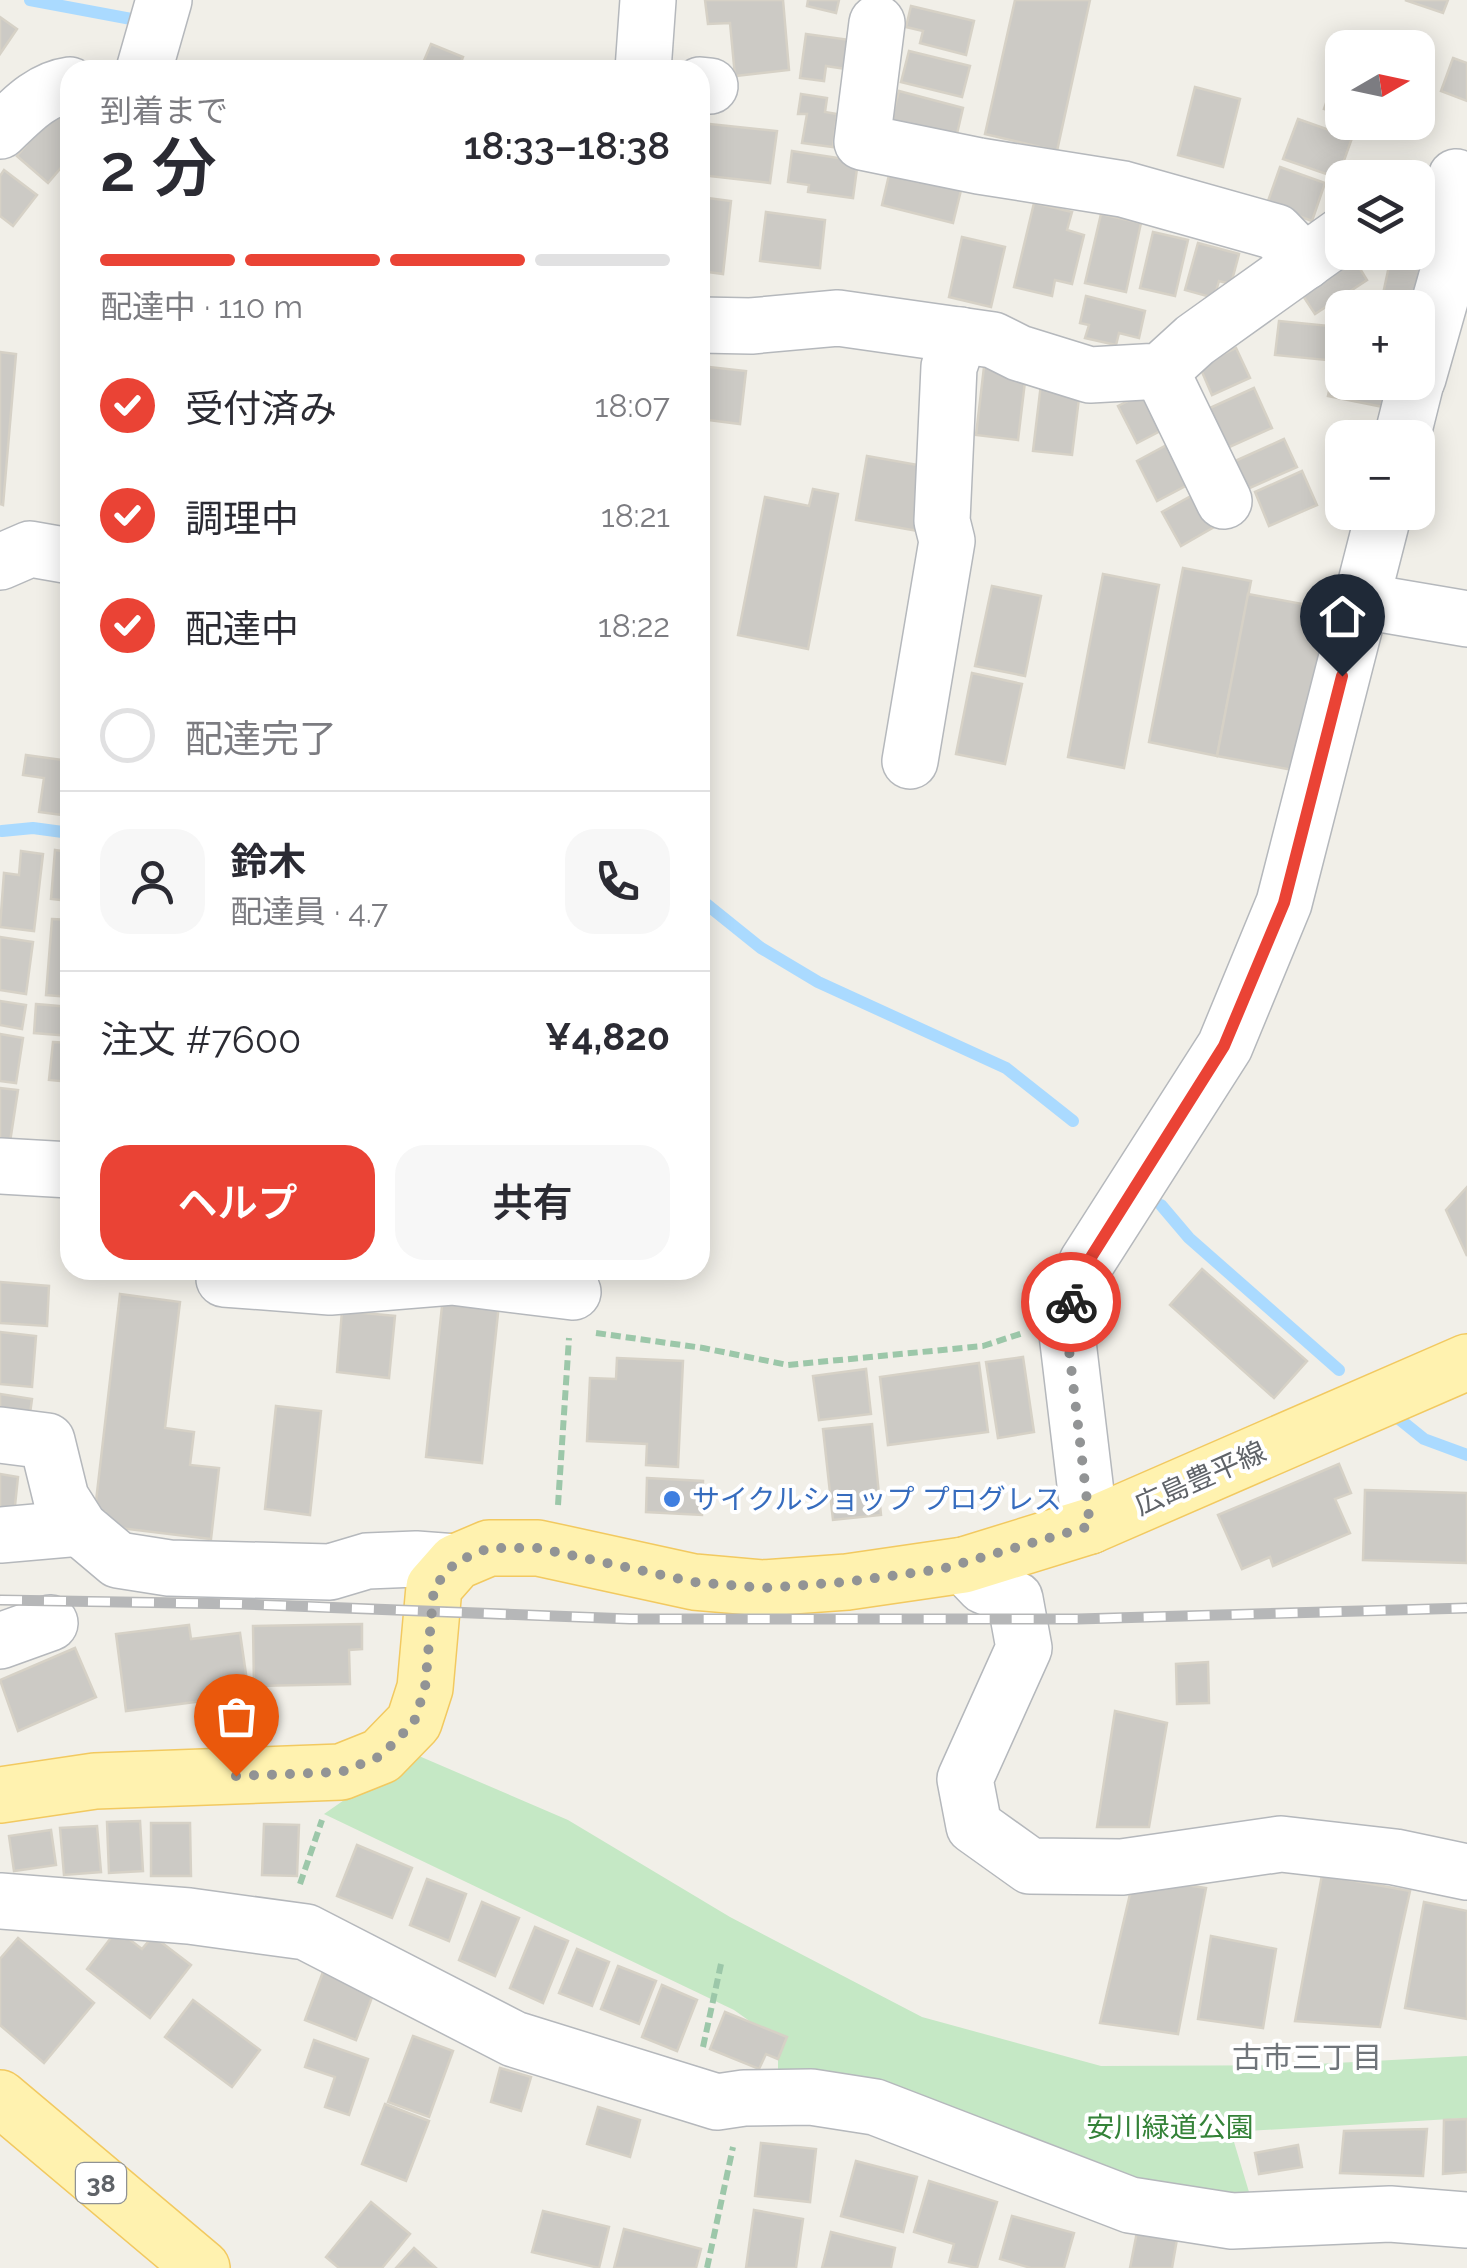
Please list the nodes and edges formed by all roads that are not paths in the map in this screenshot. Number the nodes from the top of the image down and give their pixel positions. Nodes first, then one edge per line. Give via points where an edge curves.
1 (164, 0) edge
2 (648, 0) edge
3 (877, 23) dead end
4 (147, 60) edge
5 (644, 60) edge
6 (60, 86) edge
7 (0, 130) edge
8 (1447, 181) edge
9 (1324, 249) edge
10 (1435, 317) edge
11 (710, 325) edge
12 (960, 334) junction
13 (1160, 370) junction
14 (1224, 501) dead end
15 (1380, 530) edge
16 (60, 554) edge
17 (0, 562) edge
18 (1362, 600) junction
19 (1467, 619) edge
20 (910, 761) dead end
21 (0, 1166) edge
22 (60, 1169) edge
23 (237, 1280) edge
24 (391, 1280) edge
25 (474, 1280) edge
26 (571, 1311) road end
27 (1467, 1362) edge
28 (0, 1435) edge
29 (1090, 1526) junction
30 (80, 1528) junction
31 (0, 1536) edge
32 (456, 1562) junction
33 (964, 1565) junction
34 (0, 1794) edge
35 (1467, 1872) edge
36 (0, 1902) edge
37 (0, 2098) edge
38 (1467, 2220) edge
39 (202, 2268) edge

1 - 4 street
2 - 5 street
3 - 9 street via 862,142 1123,189
6 - 7 street
8 - 10 street via 1460,230
9 - 13 street
11 - 12 street via 838,318
12 - 13 street via 1090,376
12 - 20 street via 949,367 942,520 947,541
13 - 14 street
15 - 18 street
16 - 17 street via 30,549
18 - 19 street
18 - 29 street via 1284,903 1224,1046 1088,1262 1065,1316
21 - 22 street
23 - 24 street via 330,1287
25 - 26 street
27 - 29 main road, 広島豊平線
28 - 30 street via 47,1441 60,1498
29 - 33 main road, 広島豊平線
30 - 31 street
30 - 32 street via 118,1560 169,1568 330,1572 367,1561
32 - 33 main road, 広島豊平線 via 489,1548 538,1548 694,1582 764,1588
32 - 34 main road via 434,1587 425,1688 414,1722 381,1756 341,1772 95,1781
33 - 35 street via 984,1586 1015,1598 1024,1648 964,1779 974,1826 1030,1866 1122,1867 1281,1844
36 - 38 street via 306,1932 514,2039 731,2100 811,2098 874,2107 1130,2205 1232,2221 1390,2214
37 - 39 main road, 38

